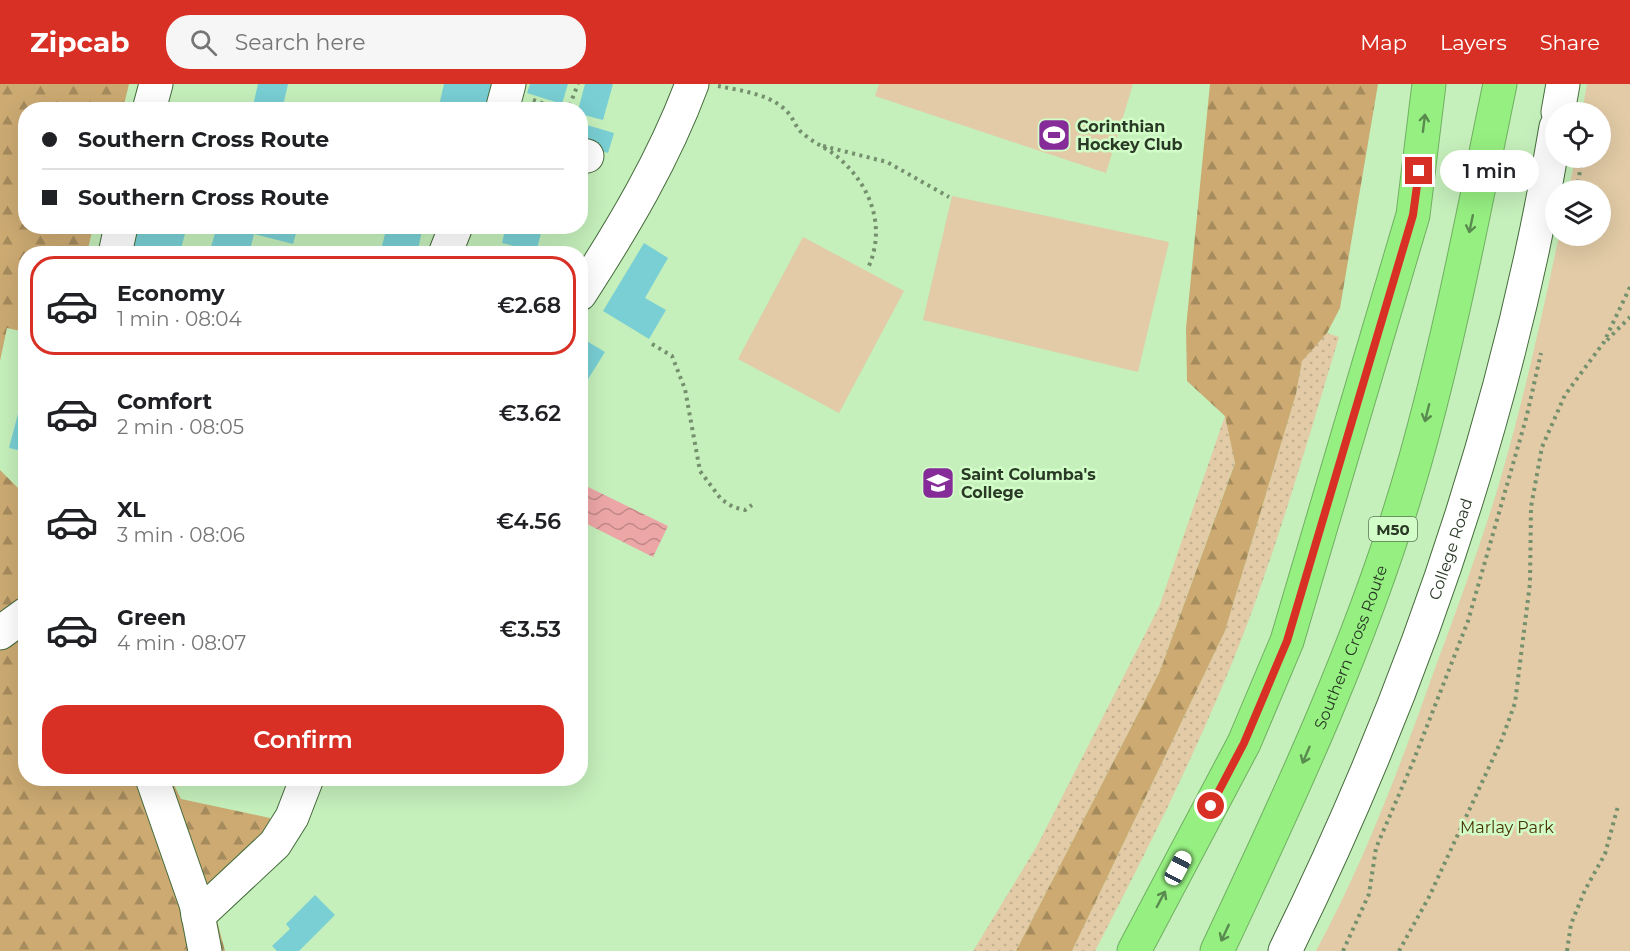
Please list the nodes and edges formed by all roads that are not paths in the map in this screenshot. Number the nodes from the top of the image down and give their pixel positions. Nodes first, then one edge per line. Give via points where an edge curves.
1 (156, 84) edge
2 (509, 84) edge
3 (1429, 84) edge
4 (1500, 84) edge
5 (1563, 84) edge
6 (693, 86) edge
7 (151, 102) edge
8 (504, 102) edge
9 (1560, 102) edge
10 (1549, 168) edge
11 (588, 282) edge
12 (18, 621) edge
13 (0, 633) edge
14 (155, 786) edge
15 (305, 786) edge
16 (198, 916) junction
17 (205, 951) edge
18 (1134, 951) edge
19 (1217, 951) edge
20 (1285, 951) edge

1 - 7 street
2 - 8 street
18 -> 3 highway via 1244,743 1287,641 1413,215
4 -> 19 highway, Southern Cross Route / M50 via 1454,306 1415,462 1359,632 1276,826
5 - 9 street
6 - 11 street via 663,155
10 - 20 street, College Road via 1539,224 1482,450 1437,588 1373,760
12 - 13 street
14 - 16 street
15 - 16 street via 275,844
16 - 17 street

